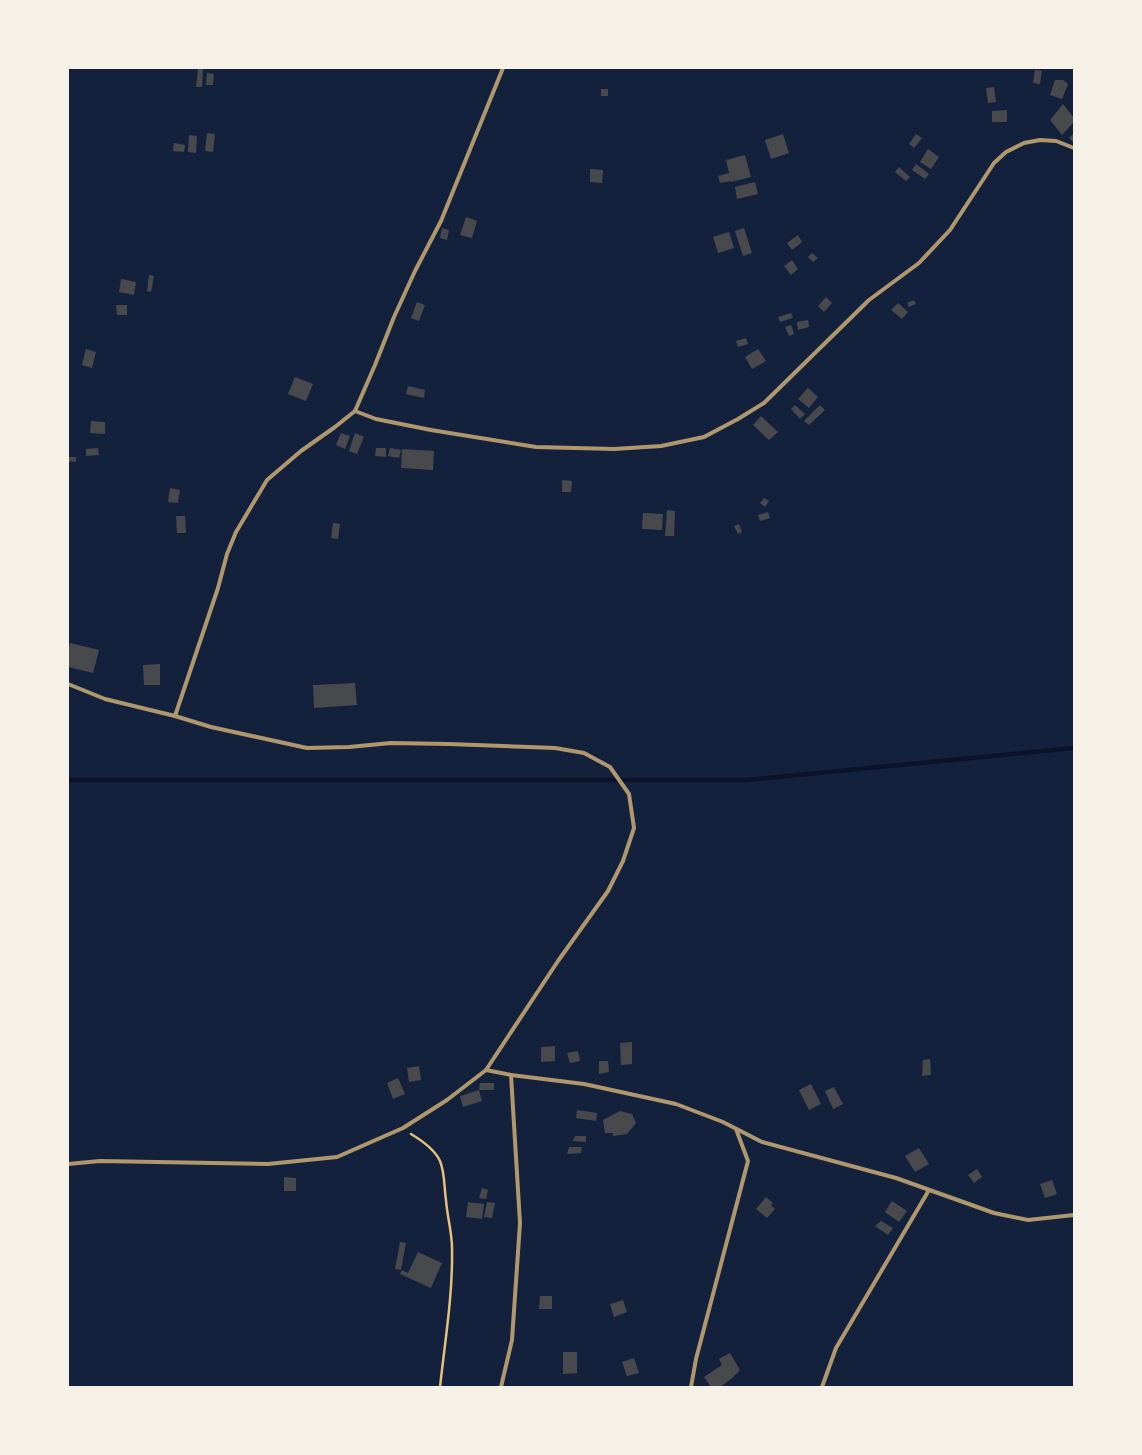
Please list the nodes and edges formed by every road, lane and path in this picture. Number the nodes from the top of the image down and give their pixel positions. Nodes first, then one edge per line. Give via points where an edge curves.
1 (503, 68) edge
2 (1074, 148) edge
3 (354, 410) junction
4 (68, 684) edge
5 (175, 716) junction
6 (486, 1070) junction
7 (511, 1075) junction
8 (403, 1128) junction
9 (736, 1129) junction
10 (68, 1164) edge
11 (929, 1190) junction
12 (1074, 1215) edge
13 (440, 1387) edge
14 (501, 1387) edge
15 (691, 1387) edge
16 (822, 1387) edge

1 - 3 street via 440,222 397,310
2 - 3 street via 1056,141 1040,140 1024,143 1006,152 994,163 950,230 919,263 869,300 764,403 704,437 660,446 614,449 536,447 403,425
3 - 5 street via 268,480 251,506 236,532 228,554
4 - 5 street via 105,699
5 - 6 street via 211,728 307,748 392,743 555,748 584,753 610,767 629,794 634,828 623,861 608,891
6 - 7 street
6 - 8 street via 447,1100
7 - 9 street via 584,1084 676,1104
7 - 14 street via 520,1223 512,1340
8 - 10 street via 337,1157 268,1164 100,1161
8 - 13 path via 419,1138 433,1152 444,1174 452,1246 448,1319
9 - 11 street via 762,1142 896,1178
9 - 15 street via 748,1161
11 - 12 street via 994,1213 1028,1220
11 - 16 street via 836,1348

